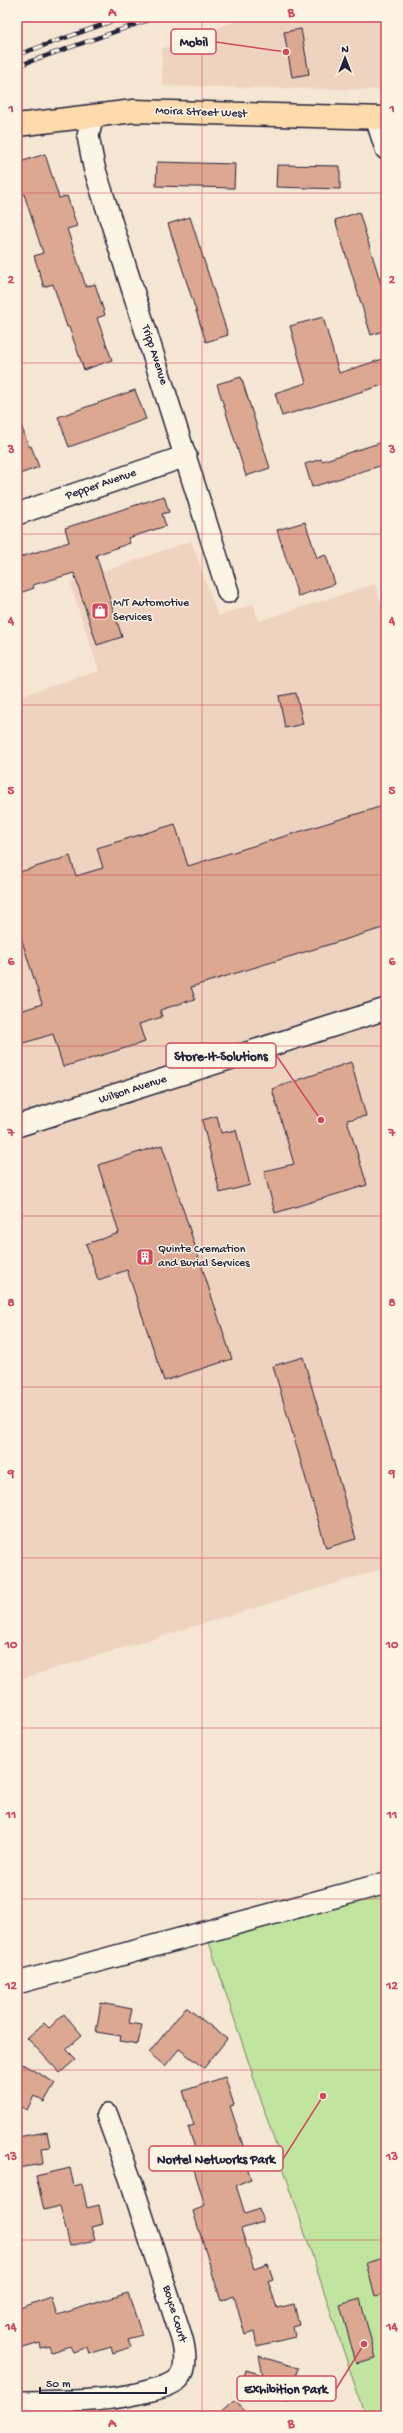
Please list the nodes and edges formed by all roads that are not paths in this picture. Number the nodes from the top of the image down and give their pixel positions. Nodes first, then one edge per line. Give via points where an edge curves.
1 (93, 116) junction
2 (381, 118) edge
3 (17, 125) edge
4 (386, 149) edge
5 (186, 456) junction
6 (17, 514) edge
7 (228, 592) dead end
8 (386, 1009) edge
9 (17, 1126) edge
10 (386, 1883) edge
11 (17, 1984) edge
12 (107, 2115) dead end
13 (17, 2402) edge
14 (103, 2408) edge

1 - 2 main road, Moira Street West via 134,111
1 - 3 main road, Moira Street West
1 - 5 street, Tripp Avenue via 88,136 94,166
2 - 4 street
5 - 6 street, Pepper Avenue
5 - 7 street, Tripp Avenue
8 - 9 street, Wilson Avenue
10 - 11 street
12 - 14 street, Boyce Court via 181,2333 186,2358 178,2379 168,2386 124,2398
13 - 14 street, Boyce Court

